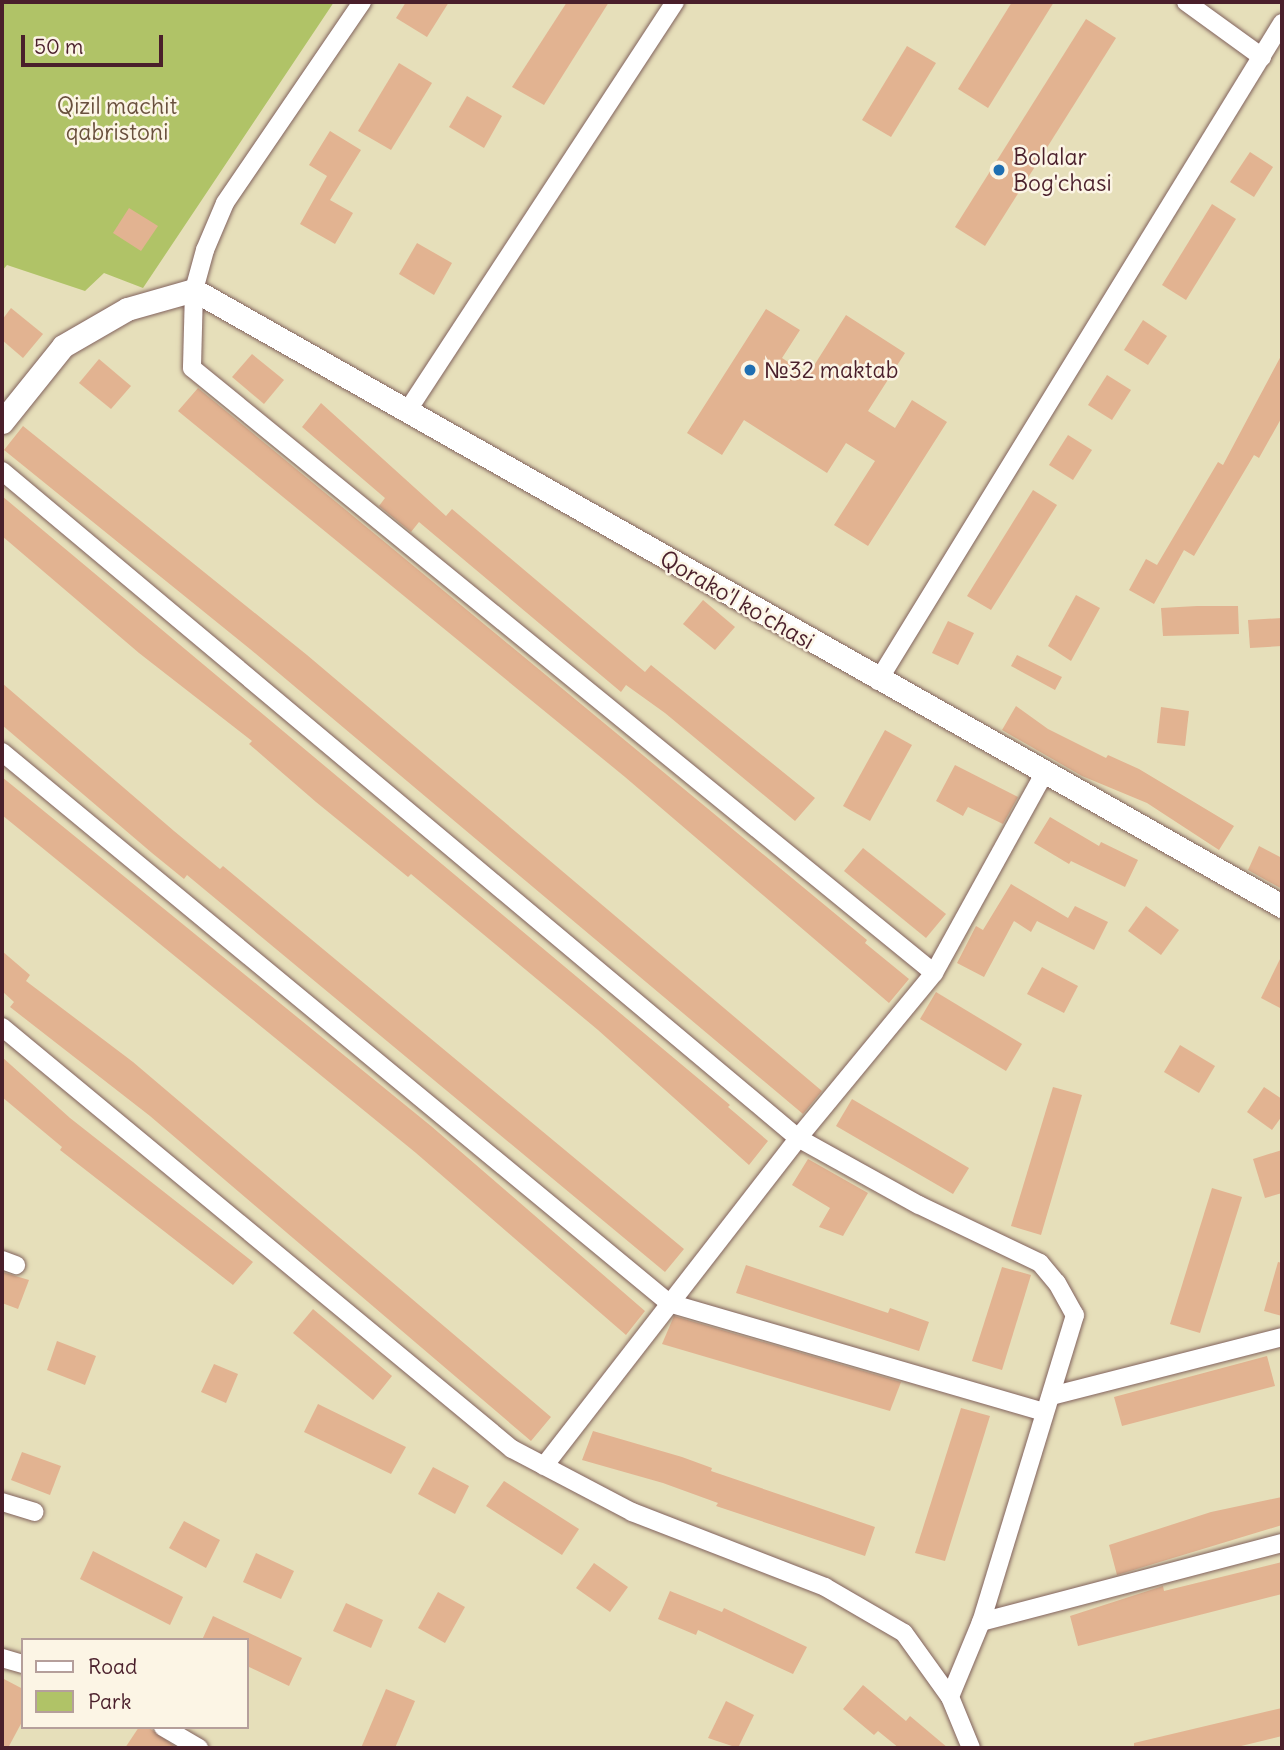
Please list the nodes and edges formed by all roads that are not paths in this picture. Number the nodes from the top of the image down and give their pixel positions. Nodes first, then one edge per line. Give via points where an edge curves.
1 (362, 2) edge
2 (675, 2) edge
3 (1186, 2) edge
4 (1282, 23) edge
5 (1262, 57) junction
6 (194, 290) junction
7 (408, 410) junction
8 (2, 422) edge
9 (2, 471) edge
10 (878, 681) junction
11 (2, 752) edge
12 (1044, 774) junction
13 (1282, 906) edge
14 (934, 973) junction
15 (2, 1027) edge
16 (798, 1138) junction
17 (669, 1303) junction
18 (1282, 1337) edge
19 (1048, 1404) junction
20 (544, 1466) junction
21 (2, 1502) edge
22 (34, 1511) dead end
23 (1282, 1543) edge
24 (981, 1622) junction
25 (2, 1658) edge
26 (21, 1663) edge
27 (950, 1696) junction
28 (166, 1729) edge
29 (199, 1748) edge
30 (971, 1748) edge

1 - 6 street via 225,204
2 - 7 street
3 - 5 street
4 - 5 street
5 - 10 street
6 - 7 street, Qorako'l ko'chasi
6 - 8 street via 127,309 63,346
6 - 14 street via 192,368
7 - 10 street, Qorako'l ko'chasi
9 - 16 street
10 - 12 street, Qorako'l ko'chasi
11 - 17 street
12 - 13 street, Qorako'l ko'chasi
12 - 14 street
14 - 16 street
15 - 20 street via 512,1449
16 - 17 street
16 - 19 street via 919,1205 1040,1263 1075,1315
17 - 19 street
17 - 20 street
18 - 19 street
19 - 24 street
20 - 27 street via 632,1512 825,1587 904,1633
21 - 22 street
23 - 24 street
24 - 27 street
25 - 26 street
27 - 30 street
28 - 29 street

